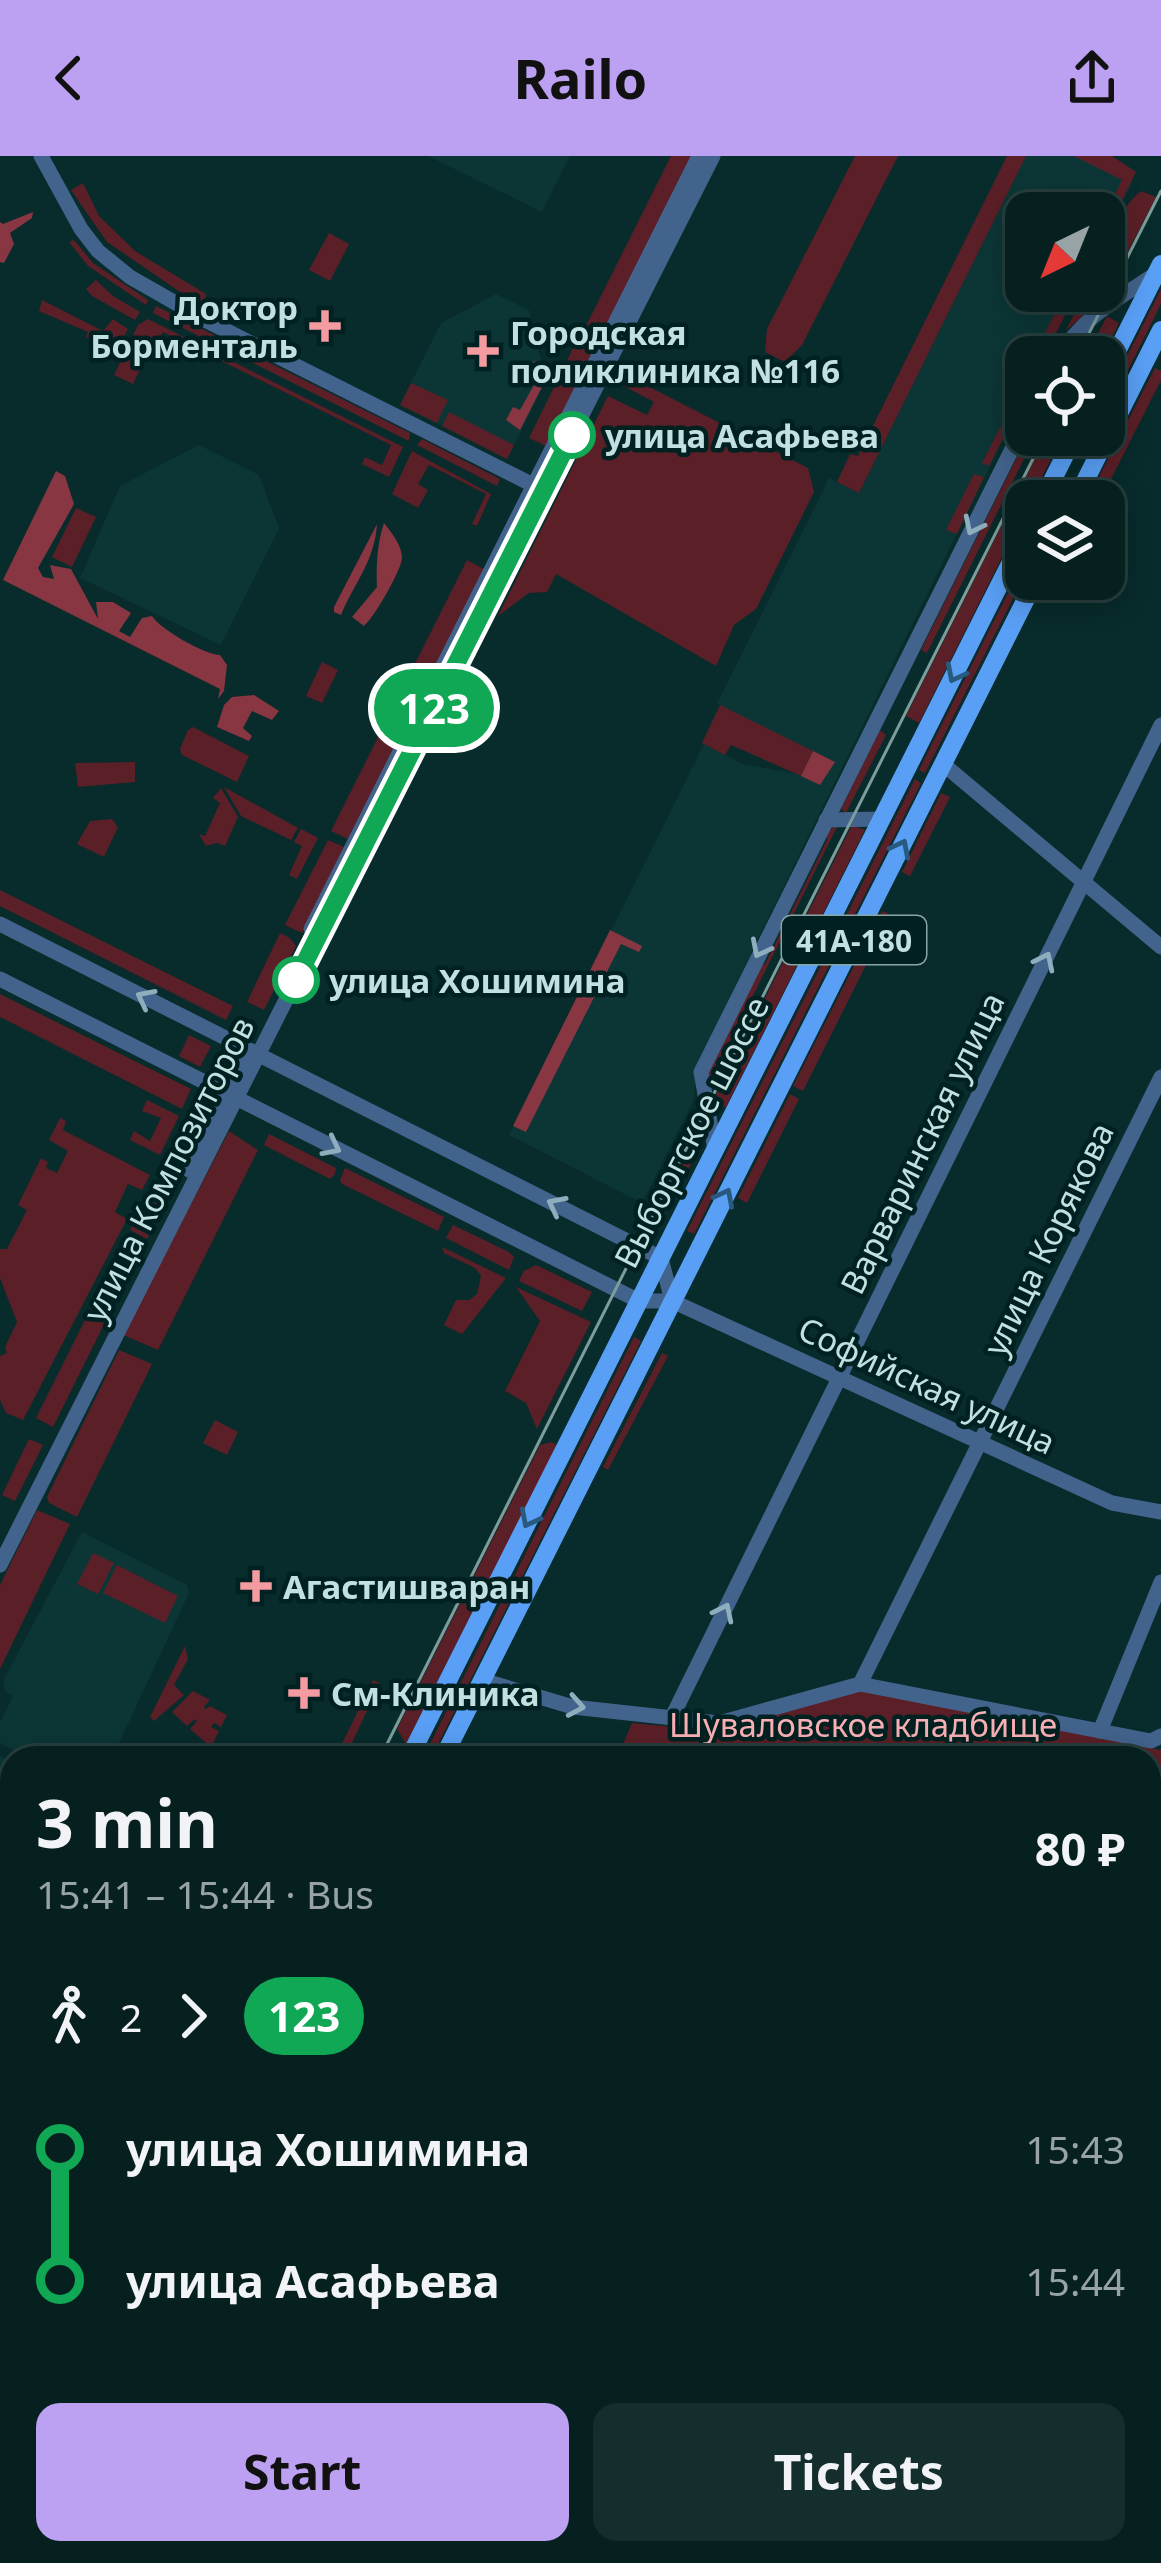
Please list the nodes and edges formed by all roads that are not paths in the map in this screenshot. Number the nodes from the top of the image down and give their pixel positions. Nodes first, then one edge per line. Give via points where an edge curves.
1 (41, 156) edge
2 (699, 156) edge
3 (713, 156) edge
4 (1159, 269) edge
5 (1161, 330) edge
6 (1073, 336) edge
7 (1125, 336) edge
8 (1008, 456) edge
9 (1086, 480) edge
10 (539, 488) junction
11 (1005, 574) edge
12 (1025, 600) edge
13 (1161, 725) edge
14 (943, 764) junction
15 (882, 819) junction
16 (826, 820) junction
17 (1084, 881) junction
18 (0, 924) edge
19 (1161, 947) edge
20 (0, 979) edge
21 (254, 1053) junction
22 (1161, 1077) edge
23 (232, 1096) junction
24 (715, 1150) junction
25 (661, 1258) junction
26 (639, 1301) junction
27 (672, 1301) junction
28 (840, 1378) junction
29 (980, 1442) junction
30 (1161, 1512) edge
31 (0, 1549) edge
32 (0, 1565) edge
33 (1161, 1582) edge
34 (482, 1680) junction
35 (860, 1684) junction
36 (672, 1718) junction
37 (1100, 1731) junction
38 (1161, 1736) edge
39 (415, 1746) edge
40 (449, 1746) edge

1 - 10 street via 81,229 130,278
2 - 10 street, улица Композиторов
3 - 10 street, улица Композиторов
4 - 6 street
4 - 7 main road
5 - 9 main road
8 -> 16 street
10 - 21 street, улица Композиторов
11 -> 15 main road, Выборгское шоссе / 41А-180
12 - 14 main road, Выборгское шоссе / 41А-180
13 - 17 street, Варваринская улица
14 - 17 street
27 -> 14 main road, Выборгское шоссе / 41А-180
15 - 16 street
15 - 24 main road, Выборгское шоссе / 41А-180
16 -> 24 street via 701,1072
17 - 19 street
28 -> 17 street, Варваринская улица
21 -> 18 street
20 - 23 street
21 - 23 street, улица Композиторов
25 -> 21 street
22 - 29 street, улица Корякова
23 -> 26 street
23 - 31 street, улица Композиторов
23 - 32 street, улица Композиторов
24 - 25 main road, Выборгское шоссе / 41А-180
25 - 26 main road, Выборгское шоссе / 41А-180
25 - 27 street
26 - 27 street
26 -> 39 main road, Выборгское шоссе / 41А-180
27 - 28 street, Софийская улица
27 - 34 main road, Выборгское шоссе / 41А-180
28 - 29 street, Софийская улица
36 -> 28 street, Варваринская улица
29 - 30 street, Софийская улица via 1112,1503
29 - 35 street, улица Корякова
33 - 37 street
34 -> 36 street via 573,1707
34 - 40 main road, Выборгское шоссе / 41А-180
35 - 36 street via 719,1723
35 - 37 street
37 - 38 street via 1151,1742

